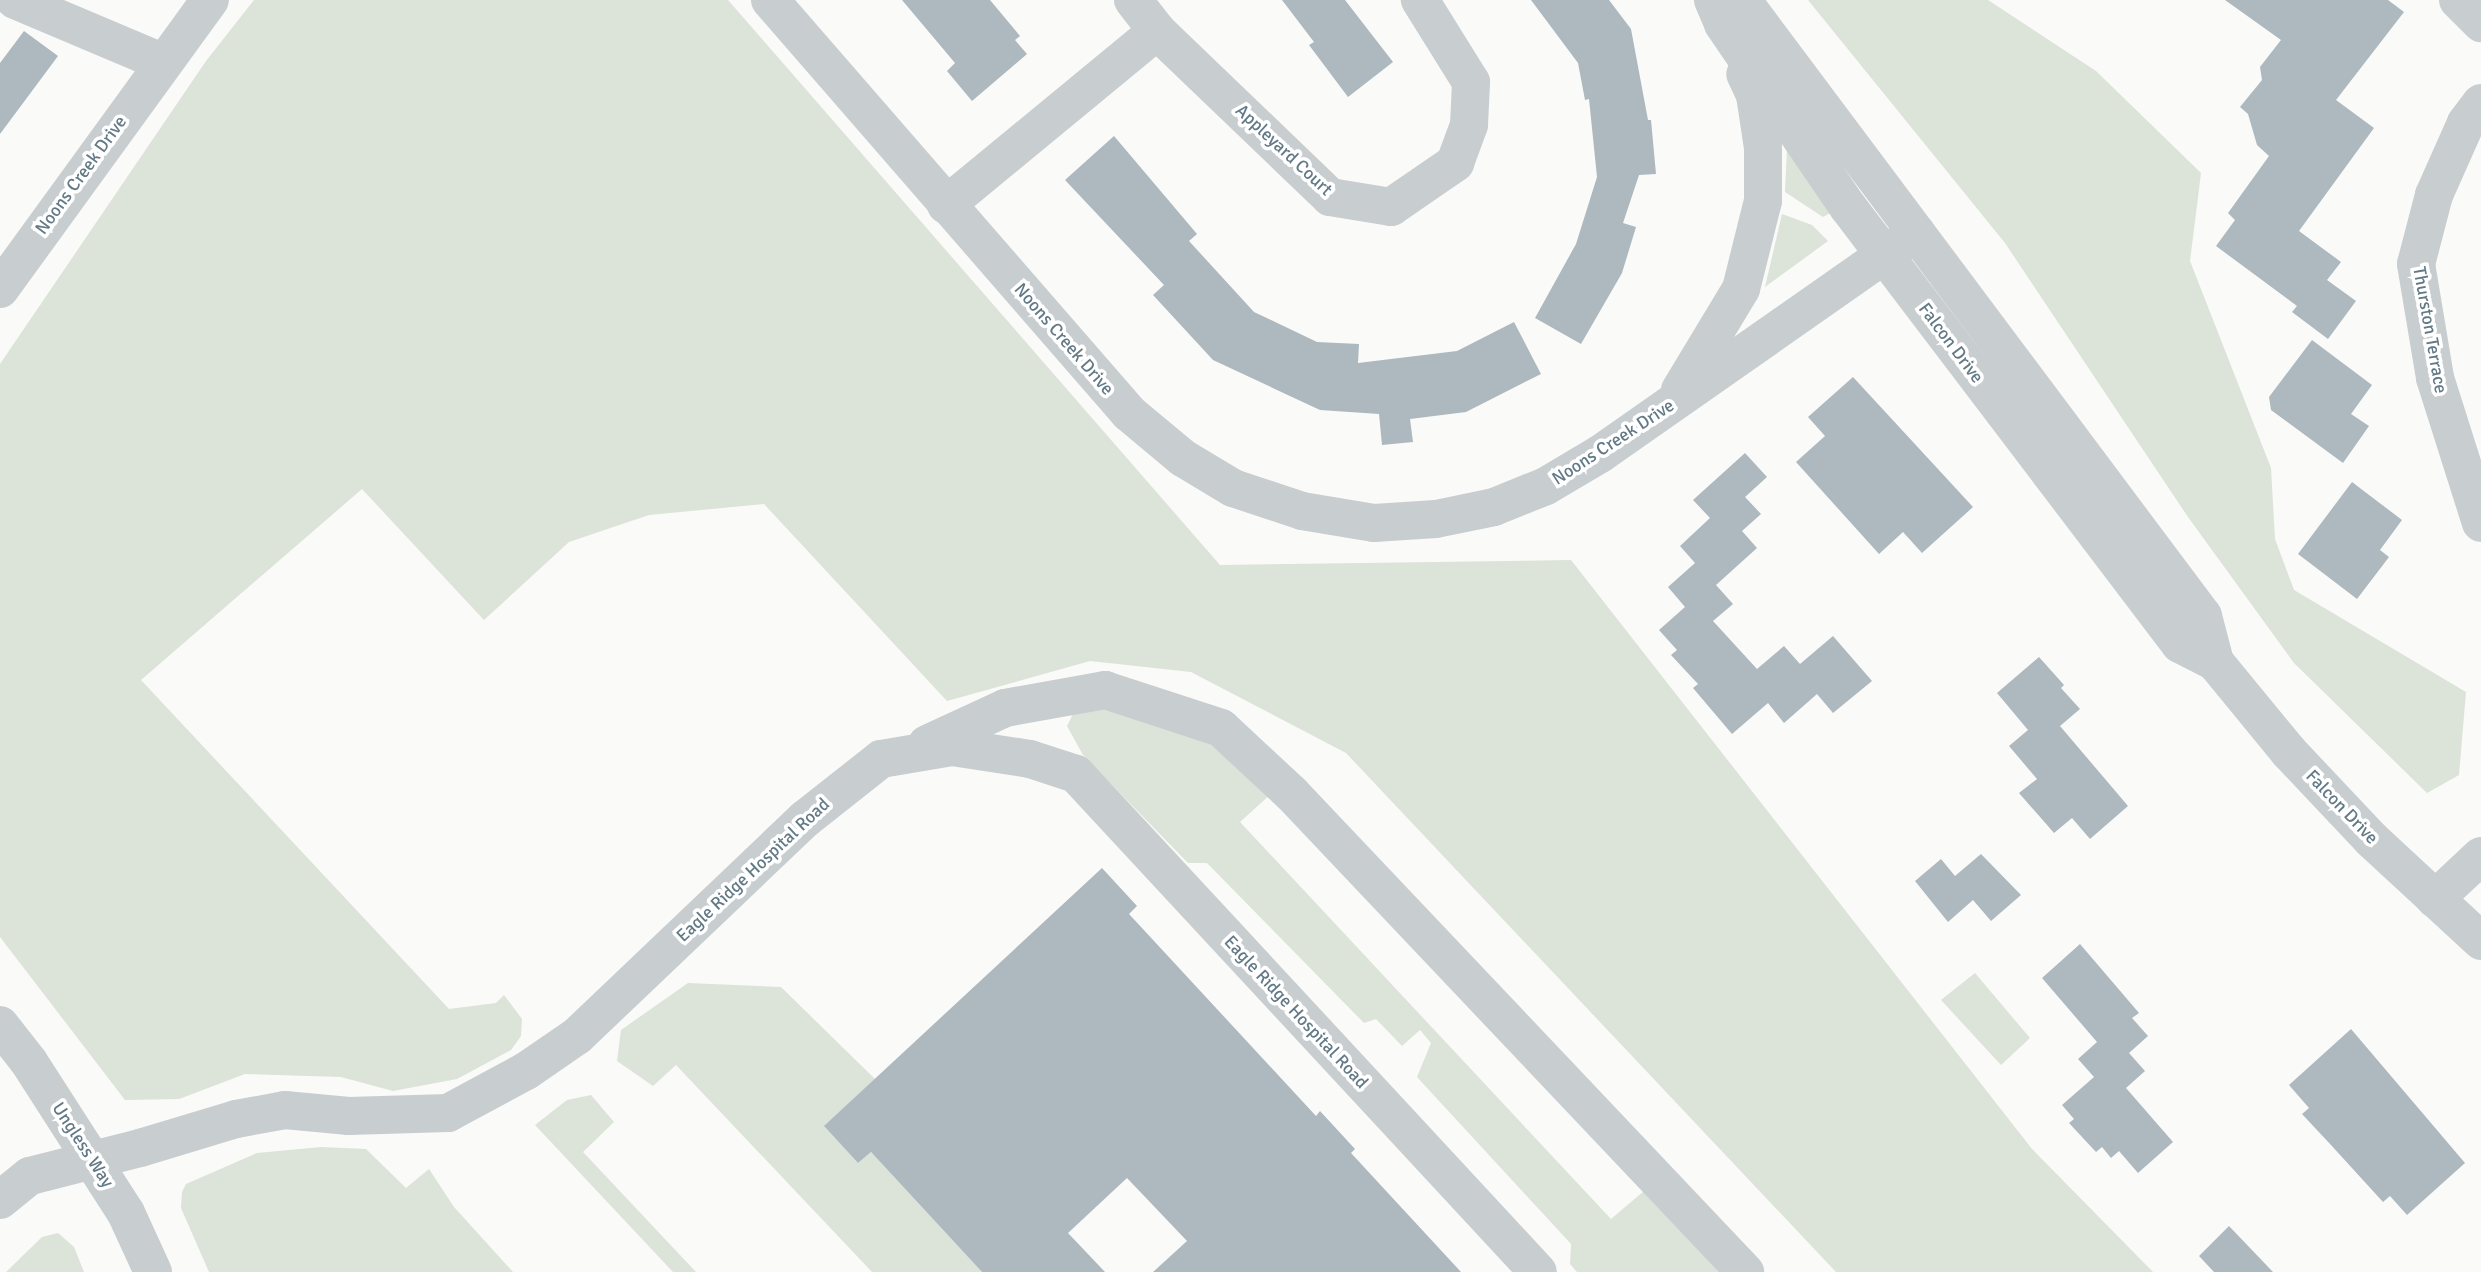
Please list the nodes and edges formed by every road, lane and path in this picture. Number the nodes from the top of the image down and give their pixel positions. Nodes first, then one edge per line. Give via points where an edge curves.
1 (15, 0) edge
2 (209, 0) edge
3 (770, 0) edge
4 (1133, 0) edge
5 (1420, 0) edge
6 (2458, 0) edge
7 (1726, 8) edge
8 (2481, 23) edge
9 (1157, 31) junction
10 (162, 62) junction
11 (2481, 103) edge
12 (946, 205) junction
13 (1916, 233) junction
14 (1884, 255) junction
15 (0, 289) edge
16 (1672, 404) junction
17 (2481, 523) edge
18 (2215, 662) junction
19 (900, 757) junction
20 (2481, 856) edge
21 (2435, 899) junction
22 (2481, 941) edge
23 (0, 1025) edge
24 (93, 1160) junction
25 (0, 1200) edge
26 (153, 1272) edge
27 (1538, 1272) edge
28 (1745, 1272) edge

1 - 10 street
2 - 10 street, Noons Creek Drive
3 - 12 street, Noons Creek Drive
4 - 9 street, Appleyard Court
5 - 9 street, Appleyard Court via 1471,82 1469,125 1455,163 1391,207 1330,197
6 - 8 street
7 - 13 street
7 - 14 street, Falcon Drive
7 - 16 street via 1755,95 1763,148 1763,201 1741,289
9 - 12 street
10 - 15 street, Noons Creek Drive
11 - 17 street, Thurston Terrace via 2466,123 2434,195 2416,264 2435,378
12 - 16 street, Noons Creek Drive via 1129,412 1183,458 1233,488 1302,511 1374,523 1436,519 1494,507 1546,486
13 - 14 street, Noons Creek Drive
13 - 18 street, Falcon Drive via 2203,616
14 - 16 street, Noons Creek Drive
14 - 18 street, Falcon Drive via 2180,644
18 - 21 street, Falcon Drive via 2298,762
19 - 24 street, Eagle Ridge Hospital Road via 881,760 805,819 577,1036 526,1071 448,1113 349,1116 285,1110 236,1119
19 - 27 street, Eagle Ridge Hospital Road via 952,747 1030,759 1076,774
19 - 28 street via 1004,708 1105,690 1221,728 1292,794
20 - 21 street
21 - 22 street, Falcon Drive
23 - 24 street, Ungless Way
24 - 25 street, Eagle Ridge Hospital Road via 30,1175
24 - 26 street, Ungless Way via 127,1213

